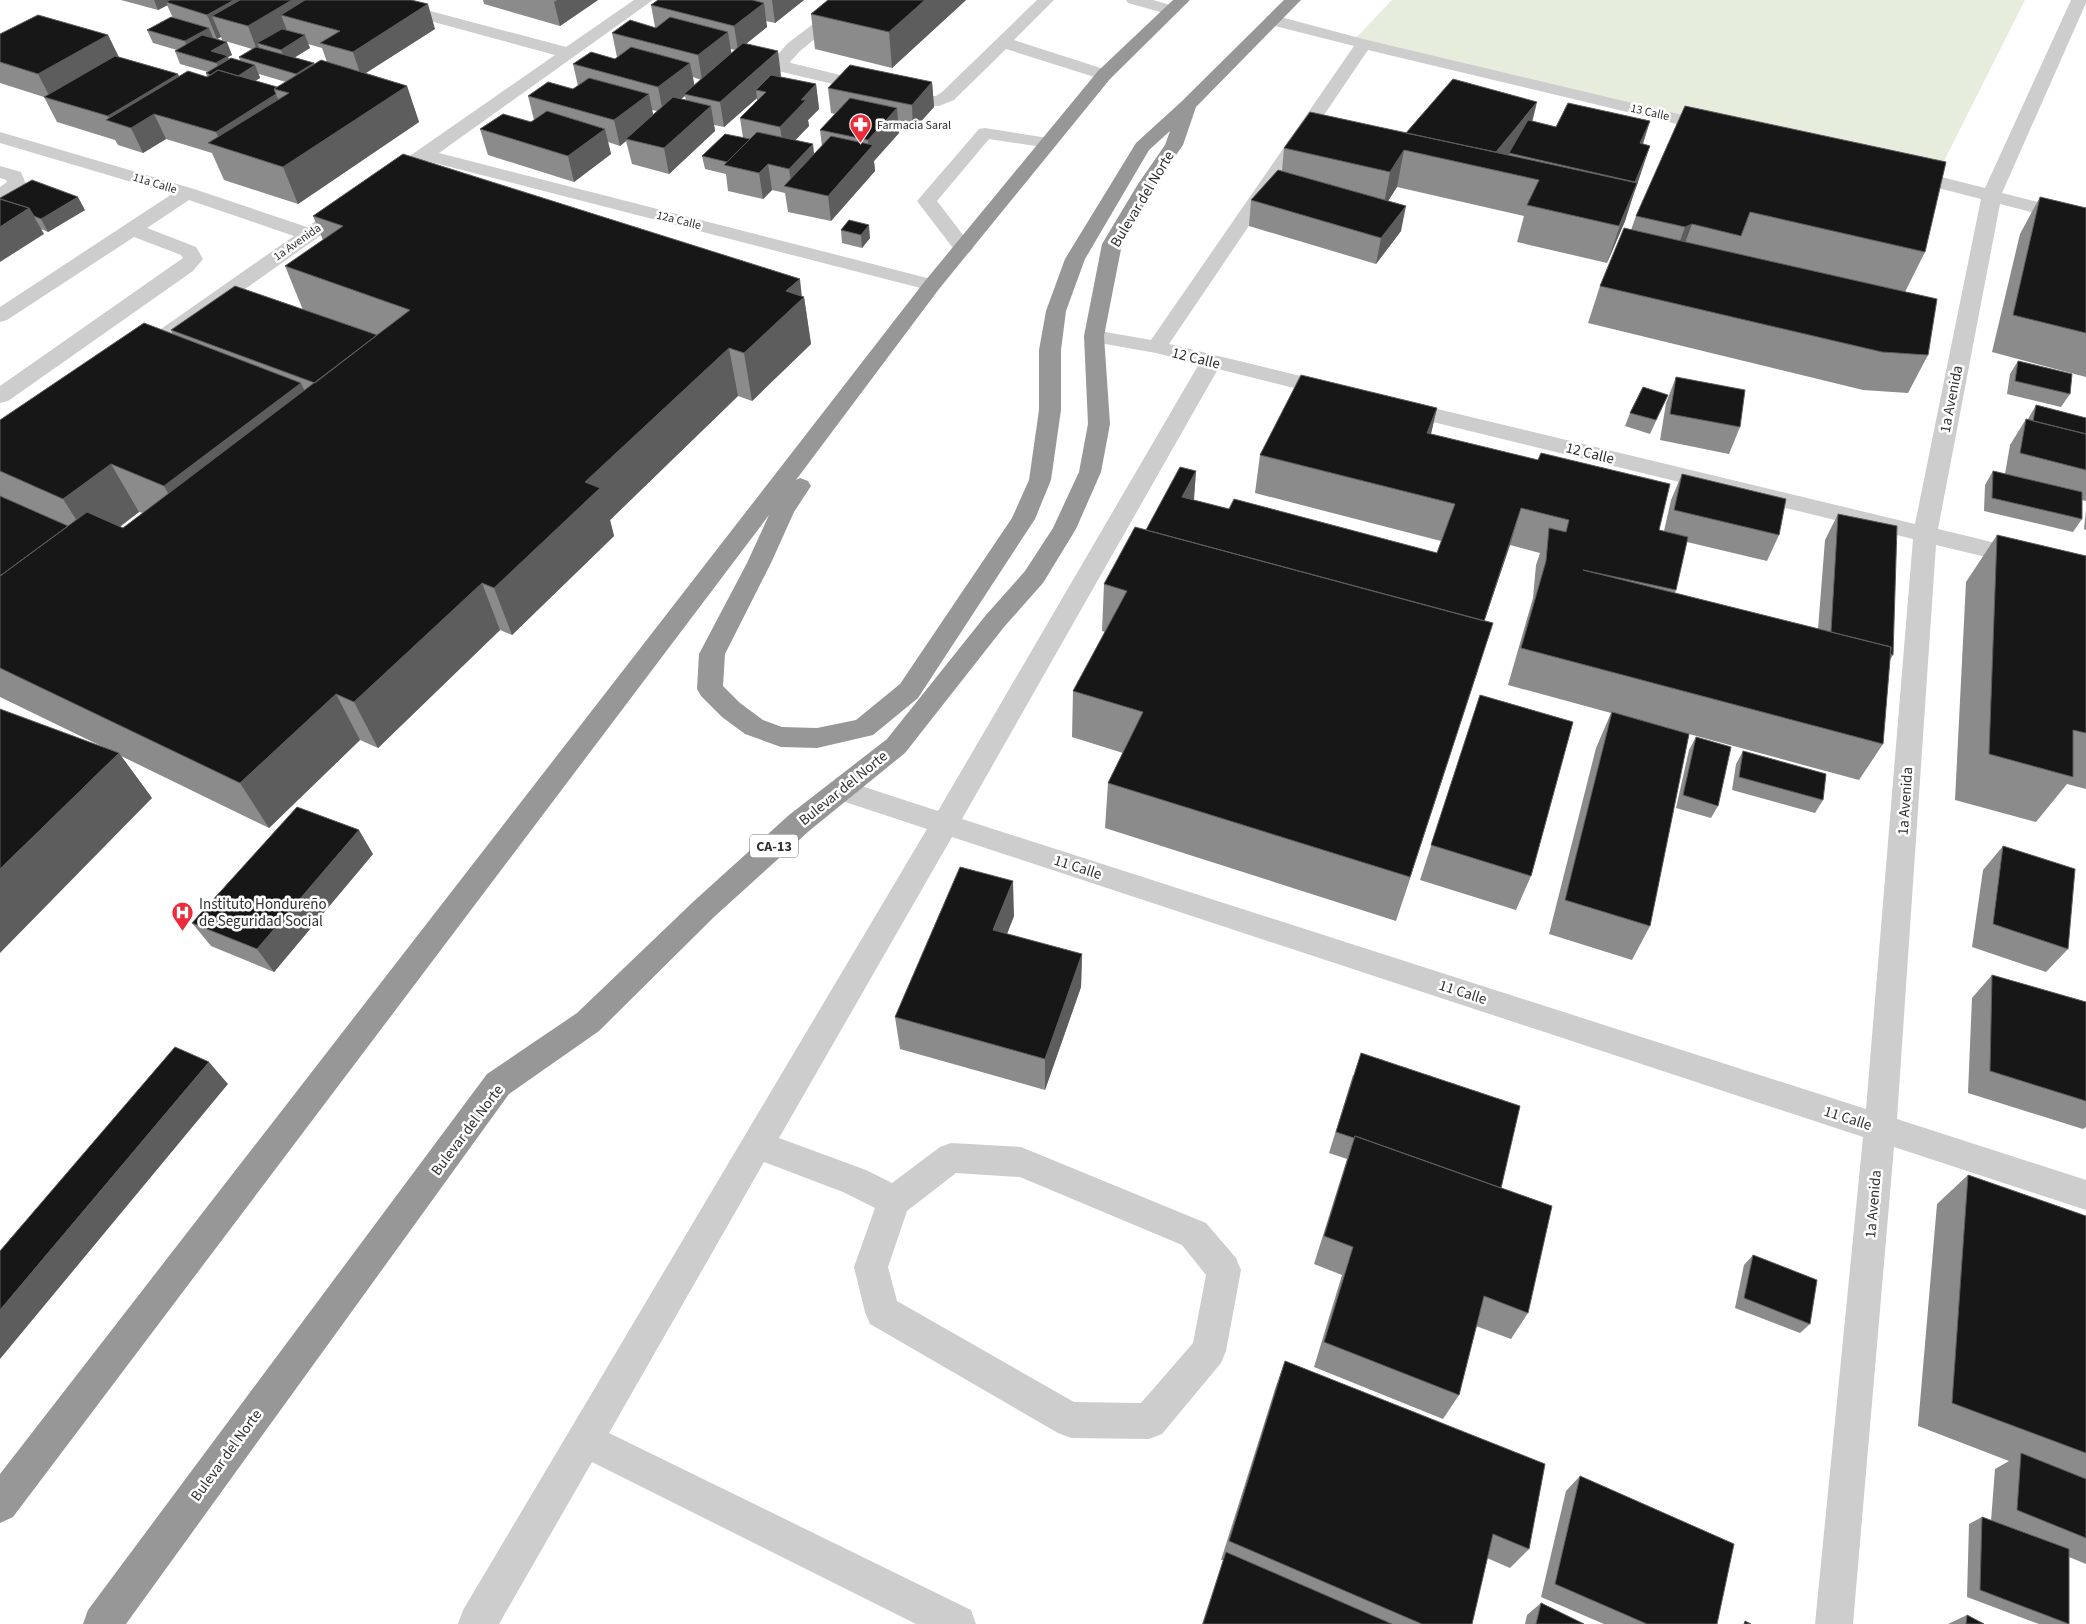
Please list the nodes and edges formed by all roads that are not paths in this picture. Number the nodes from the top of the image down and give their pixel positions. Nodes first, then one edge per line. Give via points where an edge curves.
1 (370, 0) edge
2 (645, 0) edge
3 (855, 0) edge
4 (1045, 0) edge
5 (1134, 0) edge
6 (1202, 0) edge
7 (1293, 0) edge
8 (2079, 0) edge
9 (1176, 5) edge
10 (1273, 20) junction
11 (1002, 42) junction
12 (1364, 44) junction
13 (568, 53) junction
14 (1104, 75) junction
15 (1188, 104) junction
16 (1731, 132) edge
17 (2, 139) edge
18 (1048, 144) junction
19 (425, 155) junction
20 (1886, 169) edge
21 (0, 172) edge
22 (187, 193) junction
23 (1992, 194) junction
24 (0, 195) edge
25 (2086, 220) edge
26 (132, 229) junction
27 (308, 234) junction
28 (963, 248) junction
29 (932, 285) junction
30 (0, 316) edge
31 (1094, 336) junction
32 (1156, 348) junction
33 (1211, 362) junction
34 (121, 367) edge
35 (0, 396) edge
36 (1925, 533) junction
37 (2086, 573) edge
38 (840, 790) junction
39 (945, 824) junction
40 (1880, 1128) junction
41 (758, 1145) junction
42 (2086, 1195) edge
43 (894, 1201) junction
44 (585, 1440) junction
45 (0, 1504) edge
46 (102, 1624) edge
47 (477, 1624) edge
48 (957, 1624) edge
49 (1834, 1624) edge

1 - 13 street
2 - 13 street, 1a Avenida
3 - 11 street via 794,47 781,61 784,67 926,102 939,101 948,96
4 - 11 street
5 - 9 street
6 - 15 highway via 1161,34 1118,81 1000,225 924,327 868,391 783,510 712,654 710,689 754,727 781,737 817,738 864,728 910,691 1023,519 1040,480 1050,410 1050,350 1056,311 1075,259 1142,147
7 - 10 highway, Bulevar del Norte / CA-13
8 - 23 street, 1a Avenida
9 - 14 highway
10 - 12 street, 13 Calle
10 - 15 highway, Bulevar del Norte / CA-13
11 - 14 street
12 - 16 street, 13 Calle
12 - 32 street
13 - 19 street, 1a Avenida
14 - 18 highway
15 - 31 highway, Bulevar del Norte / CA-13 via 1174,145 1112,244
17 - 22 street, 11a Calle
18 - 28 highway
18 - 28 street via 985,132 927,201
19 - 27 street, 1a Avenida
19 - 29 street, 12a Calle
20 - 23 street
21 - 24 street via 14,176 17,184
22 - 26 street
22 - 27 street, 11a Calle
23 - 25 street
23 - 36 street, 1a Avenida
26 - 30 street
26 - 35 street via 189,251 193,259
27 - 34 street, 1a Avenida
28 - 29 highway
29 - 45 highway
31 - 32 street, 12 Calle
31 - 38 highway, Bulevar del Norte / CA-13 via 1099,424 1090,472 1064,530 1034,577 896,746
32 - 33 street, 12 Calle
33 - 36 street, 12 Calle
33 - 39 street
36 - 37 street, 12 Calle
36 - 40 street, 1a Avenida
38 - 39 street, 11 Calle
38 - 46 highway, Bulevar del Norte / CA-13 via 704,909 588,1022 498,1084
39 - 40 street, 11 Calle
39 - 41 street
40 - 42 street, 11 Calle
40 - 49 street, 1a Avenida
41 - 43 street
41 - 44 street
43 - 43 street via 870,1267 882,1312 1071,1420 1149,1421 1209,1351 1224,1270 1194,1234 1021,1162 951,1158
44 - 47 street
44 - 48 street

